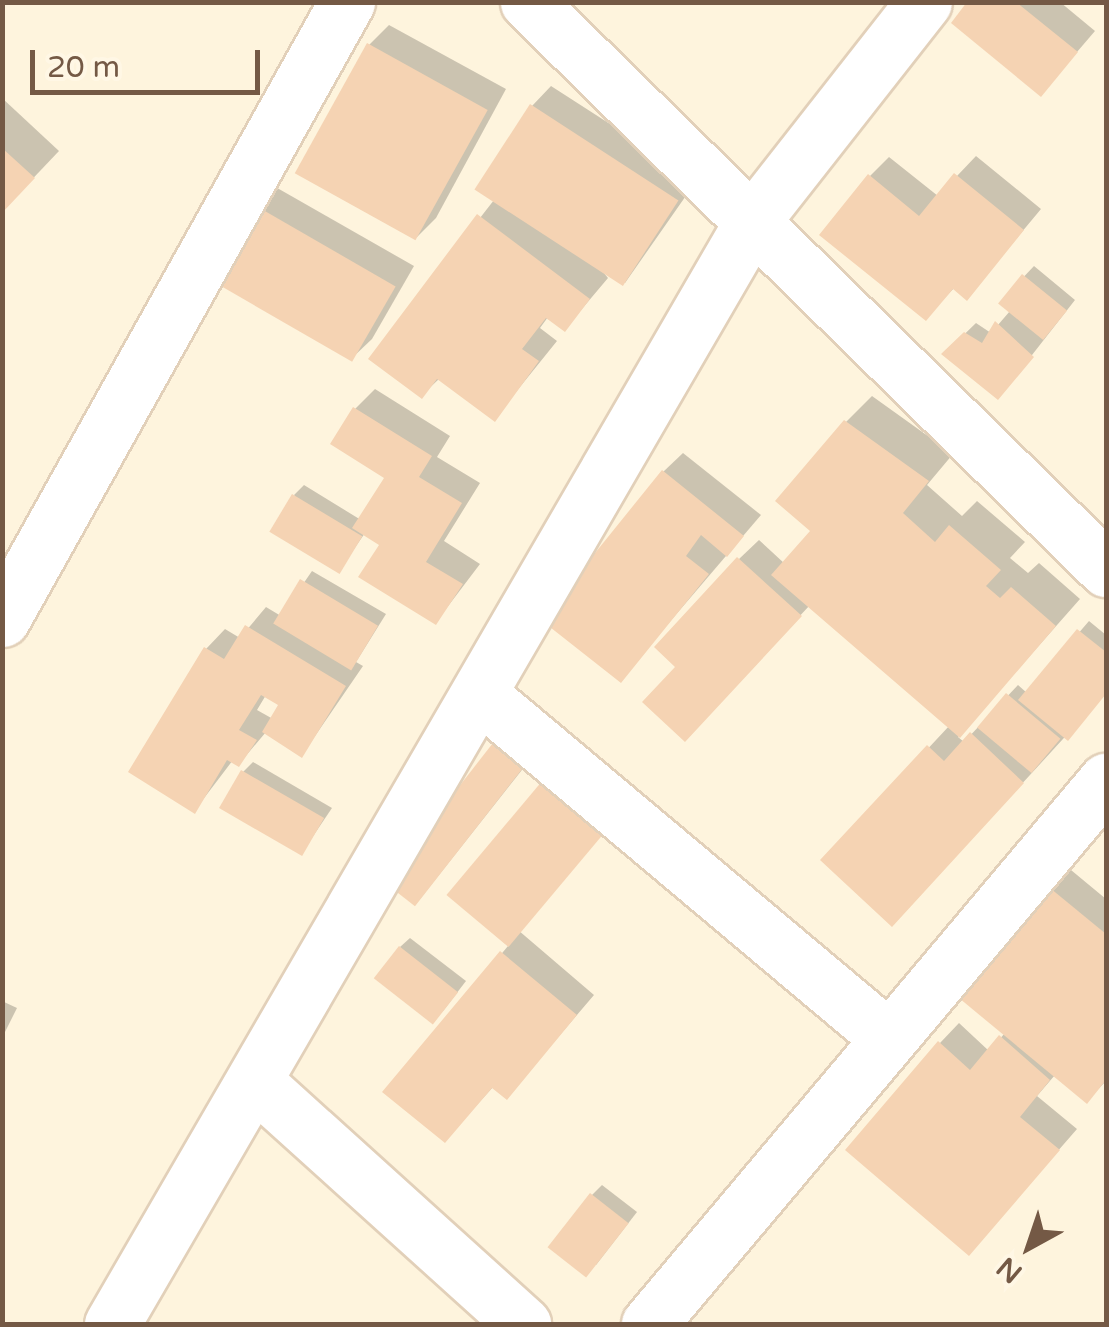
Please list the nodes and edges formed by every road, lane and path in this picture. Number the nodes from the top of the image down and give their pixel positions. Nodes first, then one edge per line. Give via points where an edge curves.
1 (347, 2) edge
2 (528, 2) edge
3 (924, 2) edge
4 (753, 220) junction
5 (1106, 570) edge
6 (2, 618) edge
7 (480, 695) junction
8 (1106, 781) edge
9 (888, 1037) junction
10 (254, 1082) junction
11 (112, 1324) edge
12 (522, 1324) edge
13 (649, 1324) edge

1 - 6 street
2 - 4 street
3 - 4 street
4 - 5 street
4 - 7 street
7 - 9 street
7 - 10 street
8 - 9 street
9 - 13 street
10 - 11 street
10 - 12 street

